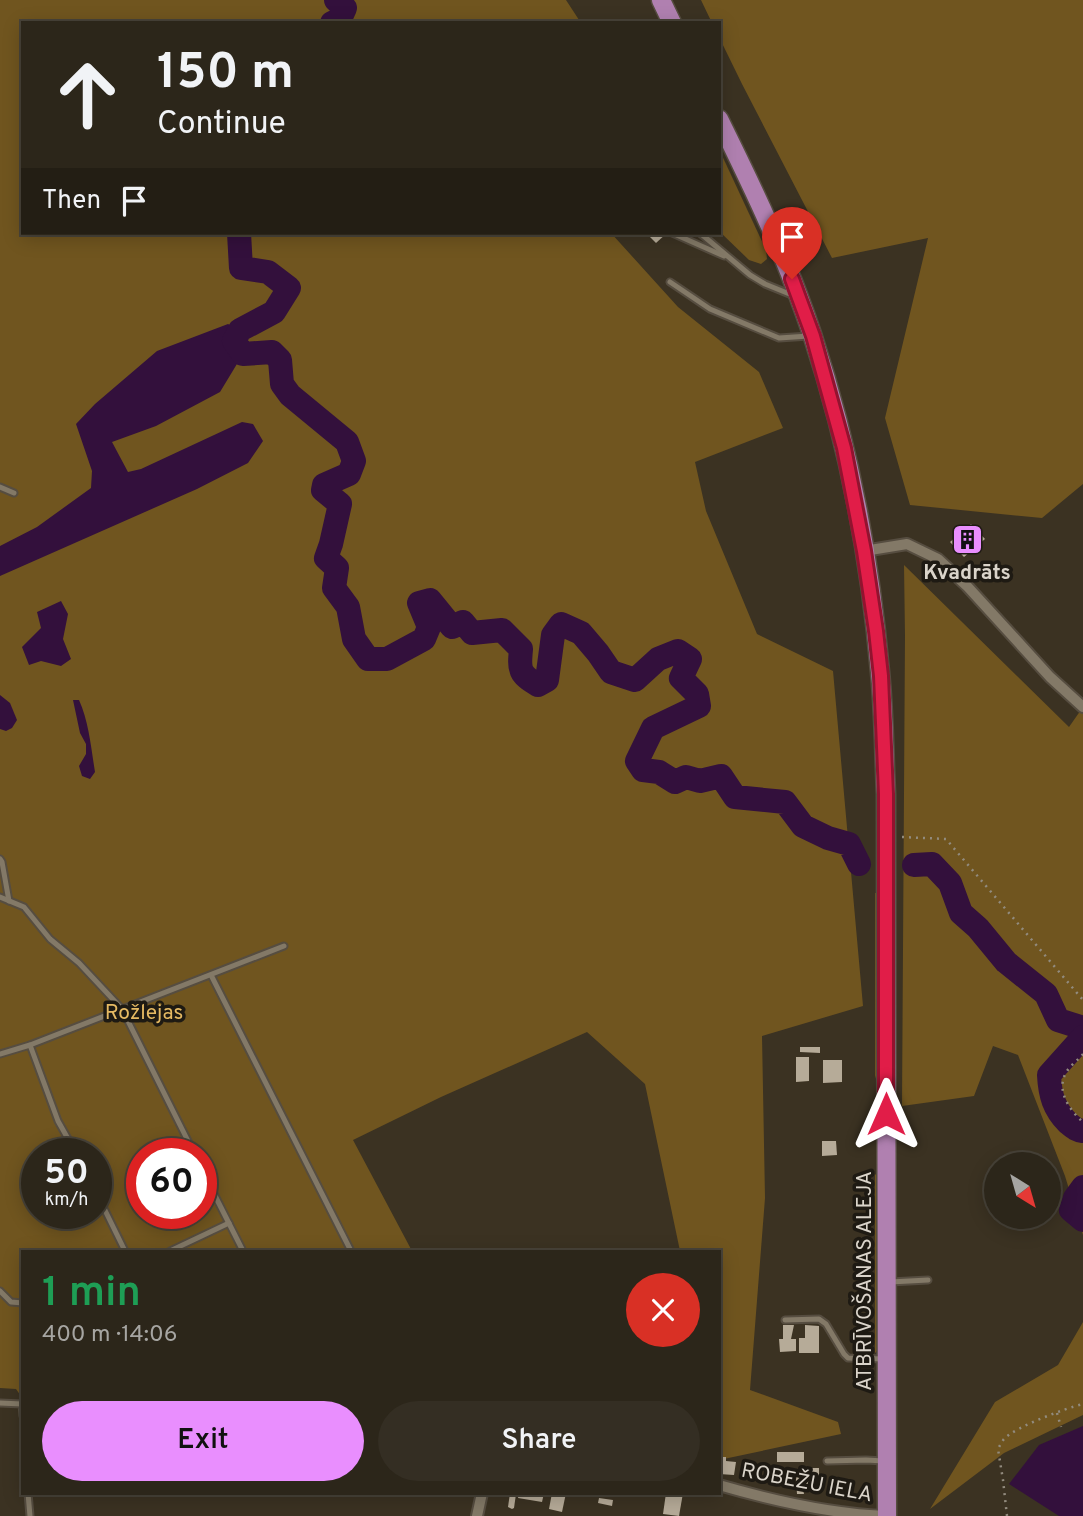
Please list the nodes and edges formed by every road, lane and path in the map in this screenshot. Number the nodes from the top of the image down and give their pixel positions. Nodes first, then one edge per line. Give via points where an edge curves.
1 (661, 0) edge
2 (671, 21) edge
3 (721, 123) edge
4 (677, 235) edge
5 (702, 235) edge
6 (731, 259) junction
7 (670, 282) dead end
8 (799, 298) junction
9 (813, 336) junction
10 (0, 487) edge
11 (14, 493) dead end
12 (864, 551) junction
13 (1083, 707) edge
14 (903, 837) dead end
15 (0, 859) edge
16 (0, 897) edge
17 (9, 901) junction
18 (284, 946) dead end
19 (211, 975) junction
20 (1083, 1000) edge
21 (122, 1009) junction
22 (30, 1045) junction
23 (0, 1054) edge
24 (1083, 1054) edge
25 (1083, 1122) edge
26 (68, 1138) edge
27 (186, 1138) edge
28 (217, 1199) edge
29 (229, 1223) junction
30 (112, 1225) edge
31 (125, 1250) edge
32 (172, 1250) edge
33 (242, 1250) edge
34 (350, 1250) edge
35 (928, 1280) dead end
36 (887, 1282) junction
37 (0, 1292) edge
38 (21, 1303) edge
39 (785, 1320) dead end
40 (887, 1359) junction
41 (0, 1403) edge
42 (21, 1404) edge
43 (1083, 1404) edge
44 (1057, 1413) junction
45 (1061, 1427) dead end
46 (827, 1461) dead end
47 (887, 1461) junction
48 (721, 1486) edge
49 (29, 1495) edge
50 (482, 1495) edge
51 (30, 1516) edge
52 (477, 1516) edge
53 (887, 1516) edge
54 (1007, 1516) edge

1 - 2 main road
3 - 8 main road, ATBRĪVOŠANAS ALEJA via 761,204
4 - 6 lane
5 - 6 lane
6 - 8 lane via 765,284
7 - 9 lane via 710,309 779,338
8 - 9 main road, ATBRĪVOŠANAS ALEJA
9 - 12 main road, ATBRĪVOŠANAS ALEJA via 844,448
10 - 11 lane
12 - 13 street via 907,544 938,559
12 - 36 main road, ATBRĪVOŠANAS ALEJA via 881,676 886,794
14 - 20 path via 946,839
15 - 17 lane
16 - 17 lane
17 - 21 lane via 24,907
18 - 19 lane
19 - 21 lane
19 - 34 lane
21 - 22 lane
21 - 27 lane
22 - 23 lane
22 - 26 lane
24 - 25 path via 1065,1073 1061,1089 1072,1113
28 - 29 lane
29 - 32 lane
29 - 33 lane
30 - 31 lane
35 - 36 lane
36 - 40 main road, ATBRĪVOŠANAS ALEJA
37 - 38 lane via 11,1302
39 - 40 lane via 819,1319 848,1358
40 - 47 main road, ATBRĪVOŠANAS ALEJA
41 - 42 lane
43 - 44 path
44 - 45 path
44 - 54 path via 1015,1431 998,1449
46 - 47 lane
47 - 53 main road, ATBRĪVOŠANAS ALEJA
48 - 53 street, ROBEŽU IELA via 798,1505
49 - 51 lane
50 - 52 street

